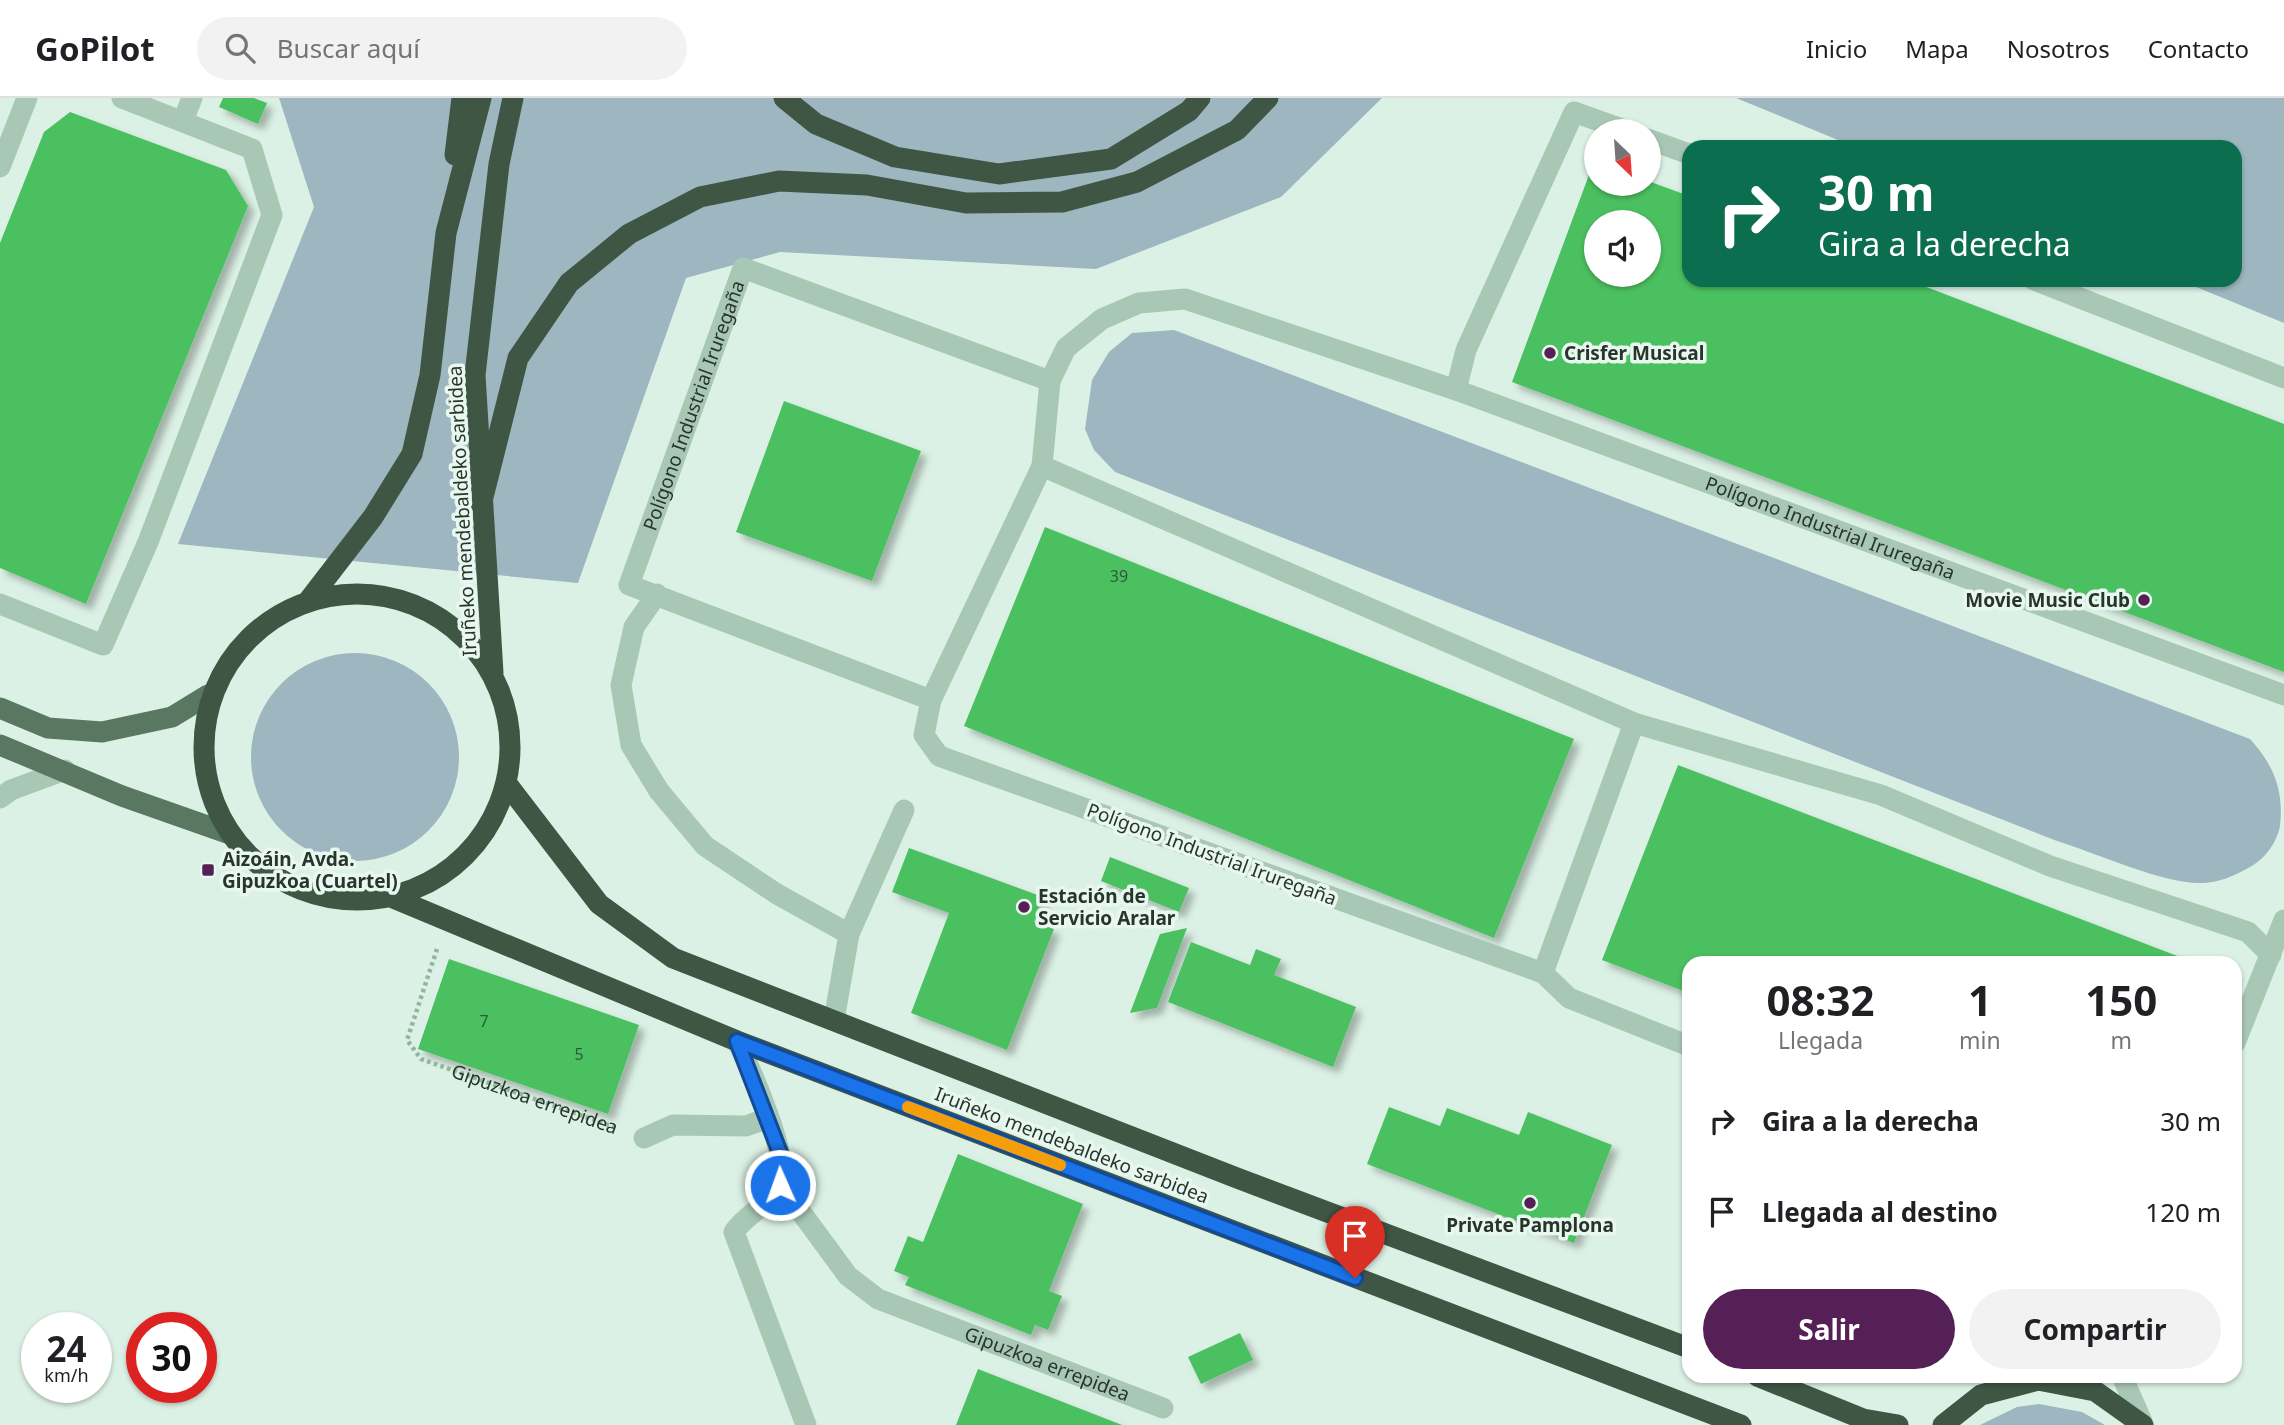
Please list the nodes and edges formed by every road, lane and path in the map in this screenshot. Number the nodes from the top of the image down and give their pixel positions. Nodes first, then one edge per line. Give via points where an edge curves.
1 (27, 98) edge
2 (122, 98) edge
3 (192, 98) edge
4 (462, 98) edge
5 (481, 98) edge
6 (513, 98) edge
7 (784, 98) edge
8 (1200, 98) edge
9 (1268, 98) edge
10 (1594, 119) edge
11 (183, 121) junction
12 (1661, 144) edge
13 (1682, 151) edge
14 (0, 167) edge
15 (446, 233) junction
16 (2052, 287) edge
17 (2284, 378) edge
18 (1050, 381) junction
19 (1456, 390) junction
20 (1042, 466) junction
21 (481, 505) junction
22 (657, 594) junction
23 (309, 600) junction
24 (0, 604) edge
25 (493, 673) junction
26 (208, 695) junction
27 (2284, 695) edge
28 (931, 700) junction
29 (0, 708) edge
30 (1634, 723) junction
31 (0, 745) edge
32 (65, 770) junction
33 (507, 784) junction
34 (0, 798) edge
35 (904, 810) dead end
36 (230, 834) junction
37 (391, 897) junction
38 (2284, 920) edge
39 (849, 934) junction
40 (438, 945) dead end
41 (2271, 956) junction
42 (1542, 973) junction
43 (834, 1020) junction
44 (2242, 1026) edge
45 (737, 1041) junction
46 (1682, 1043) edge
47 (768, 1118) junction
48 (644, 1138) joint
49 (780, 1185) junction
50 (1682, 1345) edge
51 (1774, 1383) edge
52 (2027, 1383) edge
53 (2054, 1383) edge
54 (2125, 1383) edge
55 (1163, 1408) dead end
56 (806, 1425) edge
57 (1741, 1425) edge
58 (1898, 1425) edge
59 (1943, 1425) edge
60 (2143, 1425) edge

1 - 14 street
2 - 11 street
3 - 11 street
4 - 15 highway
5 - 15 highway, Iruñeko mendebaldeko sarbidea
6 - 21 highway, Iruñeko mendebaldeko sarbidea via 499,164 475,374
7 - 8 highway via 816,124 895,157 999,174 1111,159 1189,111
9 - 21 highway via 1237,130 1138,182 1062,202 966,203 867,185 779,181 700,197 629,234 569,283 519,358
10 - 19 street via 1574,112 1466,351
11 - 24 street via 252,149 272,215 148,542 103,645
12 - 13 street
15 - 23 highway, Iruñeko mendebaldeko sarbidea via 430,375 412,454 373,517
16 - 17 street
18 - 19 street, Polígono Industrial Iruregaña via 1066,348 1102,319 1139,303 1185,299
18 - 20 street, Polígono Industrial Iruregaña
18 - 22 street, Polígono Industrial Iruregaña via 743,268 629,584
19 - 27 street, Polígono Industrial Iruregaña
20 - 28 street, Polígono Industrial Iruregaña
20 - 30 street
21 - 25 highway, Iruñeko mendebaldeko sarbidea
22 - 28 street, Polígono Industrial Iruregaña
22 - 39 street via 634,626 621,685 631,745 659,791 705,846
23 - 25 highway via 362,592 414,603 460,631
23 - 26 highway via 264,624 229,662
25 - 33 highway via 507,708 512,746
26 - 29 main road via 172,717 102,732 48,728
26 - 36 highway via 203,752 211,795
28 - 42 street, Polígono Industrial Iruregaña via 924,734 939,756
30 - 41 street via 1881,795 2050,866 2248,932
30 - 42 street
31 - 32 main road
32 - 34 street
32 - 36 main road via 122,796
33 - 37 highway via 491,823 466,857 431,882
33 - 43 highway, Iruñeko mendebaldeko sarbidea via 599,904 673,958
35 - 39 street
36 - 37 highway via 261,868 301,890 346,900
37 - 45 highway, Iruñeko mendebaldeko sarbidea
38 - 41 street
39 - 43 street
40 - 48 path, Gipuzkoa errepidea via 407,1040 414,1053
41 - 44 street
42 - 46 street, Polígono Industrial Iruregaña via 1569,998
43 - 50 highway, Iruñeko mendebaldeko sarbidea
45 - 47 street
45 - 57 highway, Iruñeko mendebaldeko sarbidea
47 - 48 street, Gipuzkoa errepidea via 746,1126 673,1125
47 - 49 street via 782,1158
49 - 55 street, Gipuzkoa errepidea via 848,1276 878,1299
49 - 56 street via 734,1232
51 - 58 highway via 1863,1419
52 - 59 highway via 1981,1395
53 - 60 highway via 2095,1391
54 - 60 street

